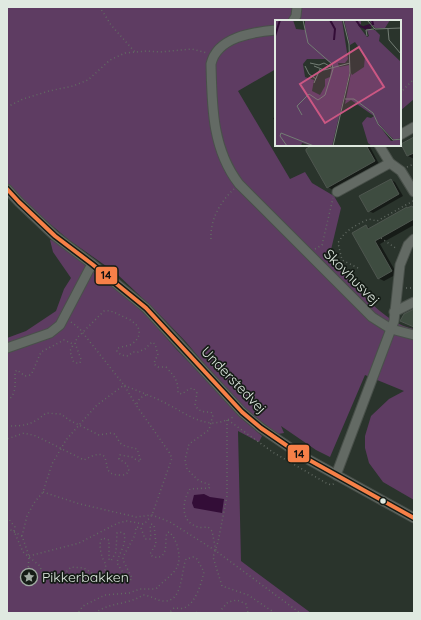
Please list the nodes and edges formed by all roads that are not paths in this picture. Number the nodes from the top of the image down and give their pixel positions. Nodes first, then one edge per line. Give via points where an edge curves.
1 (297, 7) edge
2 (294, 20) edge
3 (275, 30) edge
4 (414, 127) edge
5 (401, 134) edge
6 (381, 146) edge
7 (390, 163) junction
8 (7, 189) edge
9 (414, 192) edge
10 (336, 194) road end
11 (414, 239) edge
12 (92, 264) junction
13 (414, 302) edge
14 (393, 321) junction
15 (414, 335) edge
16 (7, 348) edge
17 (340, 477) junction
18 (414, 518) edge

1 - 2 street
3 - 14 street, Skovhusvej via 240,36 218,49 212,56 213,115 221,153 239,184 372,317
4 - 5 street
6 - 7 street
7 - 9 street via 400,171
7 - 10 street
8 - 12 street, Understedvej via 55,236
11 - 14 street via 400,265
12 - 16 street via 60,325 50,333
12 - 17 street, Understedvej via 146,308 242,412 302,456
13 - 14 street
14 - 15 street, Skovhusvej
14 - 17 street
17 - 18 street, Understedvej

